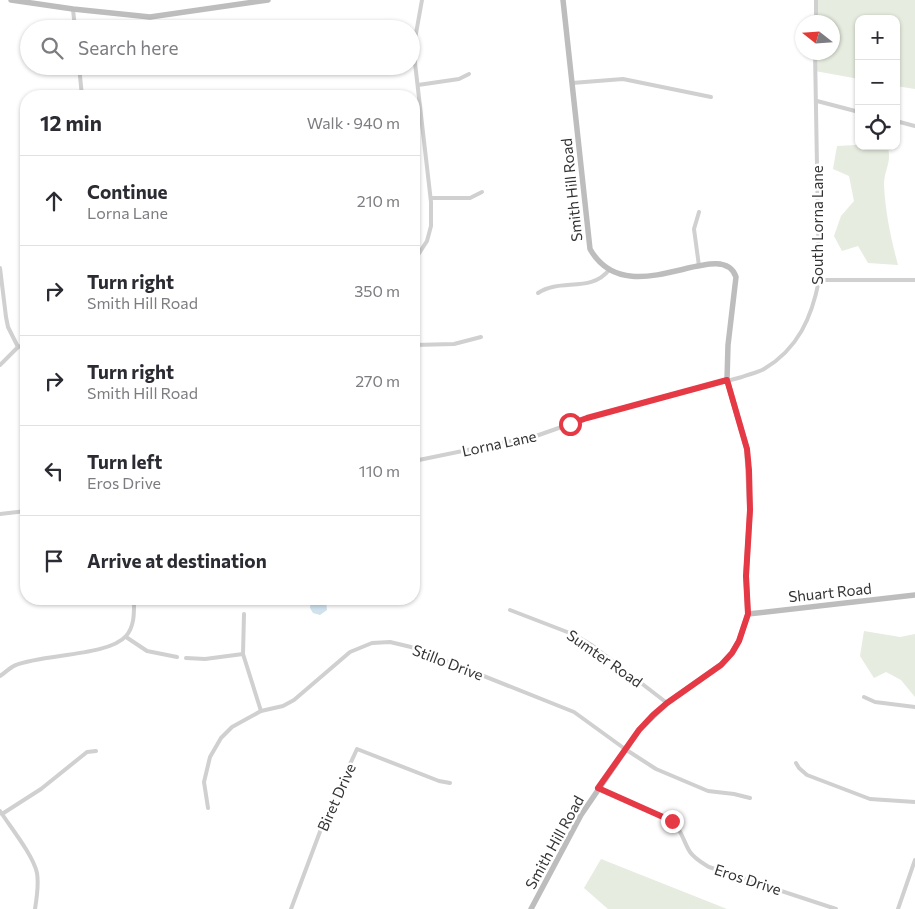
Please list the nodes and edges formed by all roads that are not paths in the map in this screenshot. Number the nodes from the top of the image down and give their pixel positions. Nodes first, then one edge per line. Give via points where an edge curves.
1 (11, 0) edge
2 (268, 0) edge
3 (422, 0) edge
4 (563, 0) edge
5 (816, 0) edge
6 (73, 9) junction
7 (816, 15) edge
8 (74, 20) edge
9 (418, 20) edge
10 (815, 60) edge
11 (469, 74) dead end
12 (80, 75) edge
13 (417, 75) edge
14 (572, 82) junction
15 (418, 86) junction
16 (81, 90) edge
17 (418, 90) edge
18 (710, 97) dead end
19 (817, 101) junction
20 (420, 103) edge
21 (855, 111) edge
22 (900, 122) edge
23 (915, 126) edge
24 (482, 192) dead end
25 (431, 198) junction
26 (699, 212) dead end
27 (420, 252) edge
28 (700, 266) junction
29 (0, 268) edge
30 (609, 270) junction
31 (819, 280) junction
32 (915, 280) edge
33 (538, 293) dead end
34 (481, 337) dead end
35 (420, 345) edge
36 (18, 347) joint
37 (0, 365) edge
38 (727, 380) junction
39 (420, 460) edge
40 (20, 512) edge
41 (0, 514) edge
42 (915, 595) edge
43 (134, 605) edge
44 (510, 610) dead end
45 (244, 614) dead end
46 (748, 614) junction
47 (126, 637) junction
48 (243, 654) junction
49 (177, 657) dead end
50 (186, 658) dead end
51 (0, 676) edge
52 (864, 697) dead end
53 (667, 703) junction
54 (915, 707) edge
55 (261, 711) junction
56 (625, 749) junction
57 (96, 751) dead end
58 (796, 763) dead end
59 (450, 783) dead end
60 (598, 788) junction
61 (750, 798) dead end
62 (915, 802) edge
63 (208, 808) dead end
64 (1, 813) edge
65 (915, 860) edge
66 (35, 909) edge
67 (291, 909) edge
68 (531, 909) edge
69 (836, 909) edge
70 (898, 909) edge

1 - 6 street
2 - 6 street via 150,17
3 - 9 street
4 - 14 street, Smith Hill Road
5 - 7 street
6 - 8 street
10 - 19 street, South Lorna Lane
11 - 15 street via 459,80
12 - 16 street
13 - 15 street
14 - 18 street via 623,79
14 - 30 street, Smith Hill Road via 590,249
15 - 17 street
19 - 21 street
19 - 31 street, South Lorna Lane
20 - 25 street
22 - 23 street
24 - 25 street via 470,198
25 - 27 street via 431,226
26 - 28 street via 694,229
28 - 30 street, Smith Hill Road via 632,277
28 - 38 street, Smith Hill Road via 722,263 736,276
29 - 36 street via 8,327
30 - 33 street via 596,282 551,286
31 - 32 street
31 - 38 street, South Lorna Lane via 810,315 789,348 763,370
34 - 35 street via 454,344
36 - 37 street
38 - 39 street, Lorna Lane via 587,418 536,436
38 - 46 street, Smith Hill Road via 747,449 750,510 746,576
40 - 41 street
42 - 46 street, Shuart Road
43 - 47 street via 132,626
44 - 53 street, Sumter Road via 556,626 594,646
45 - 48 street
46 - 53 street, Smith Hill Road via 739,641 722,664
47 - 49 street via 147,651
47 - 51 street via 101,649 33,660 14,666
48 - 50 street
48 - 55 street
52 - 54 street via 875,702
53 - 56 street, Smith Hill Road
55 - 56 street, Stillo Drive via 294,700 350,652 372,643 390,642 574,712
55 - 63 street, Stillo Drive via 232,727 210,757 204,782
56 - 60 street, Smith Hill Road
56 - 61 street, Stillo Drive via 656,769 708,791
57 - 64 street via 87,752 41,789
58 - 62 street via 807,775 865,797
59 - 67 street, Biret Drive via 357,749 328,812
60 - 68 street, Smith Hill Road
60 - 69 street, Eros Drive via 672,821 697,860 709,867
64 - 66 street via 33,862 38,892
65 - 70 street

